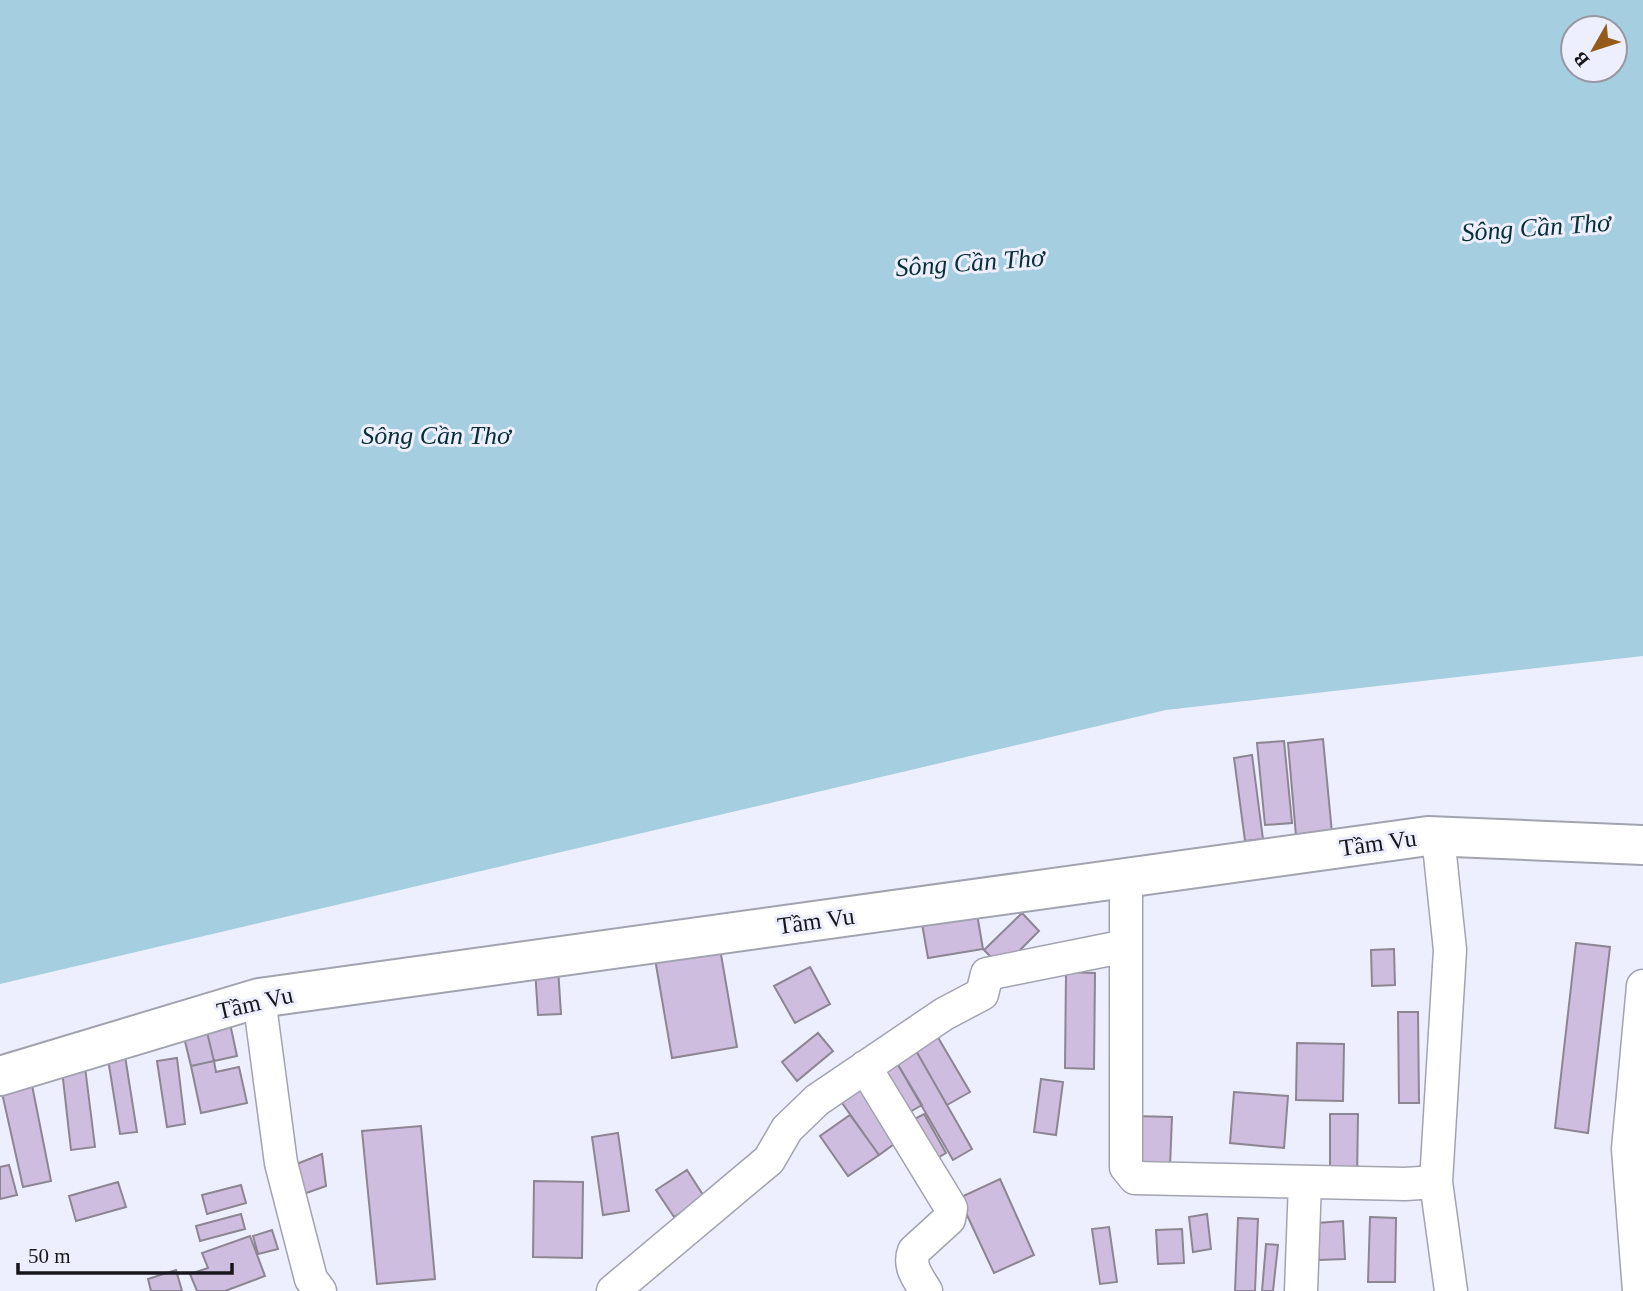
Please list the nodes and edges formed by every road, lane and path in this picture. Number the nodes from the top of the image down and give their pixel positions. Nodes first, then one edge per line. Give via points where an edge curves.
1 (1438, 836) junction
2 (1643, 845) edge
3 (1126, 879) junction
4 (1126, 946) junction
5 (1643, 986) edge
6 (260, 998) junction
7 (865, 1067) junction
8 (0, 1076) edge
9 (1305, 1182) junction
10 (1436, 1182) junction
11 (320, 1291) edge
12 (613, 1291) edge
13 (926, 1291) edge
14 (1301, 1291) edge
15 (1451, 1291) edge
16 (1639, 1291) edge

1 - 2 street, Tầm Vu
1 - 3 street, Tầm Vu
1 - 10 street via 1450,950
3 - 4 street
3 - 6 street, Tầm Vu
4 - 7 street via 987,974 982,994
4 - 9 street via 1126,1167 1135,1178
5 - 16 street via 1628,1149
6 - 8 street, Tầm Vu
6 - 11 street via 281,1163 312,1279
7 - 12 street via 817,1100 787,1129 769,1160
7 - 13 street via 951,1208 949,1219 911,1258
9 - 10 street
9 - 14 street
10 - 15 street

